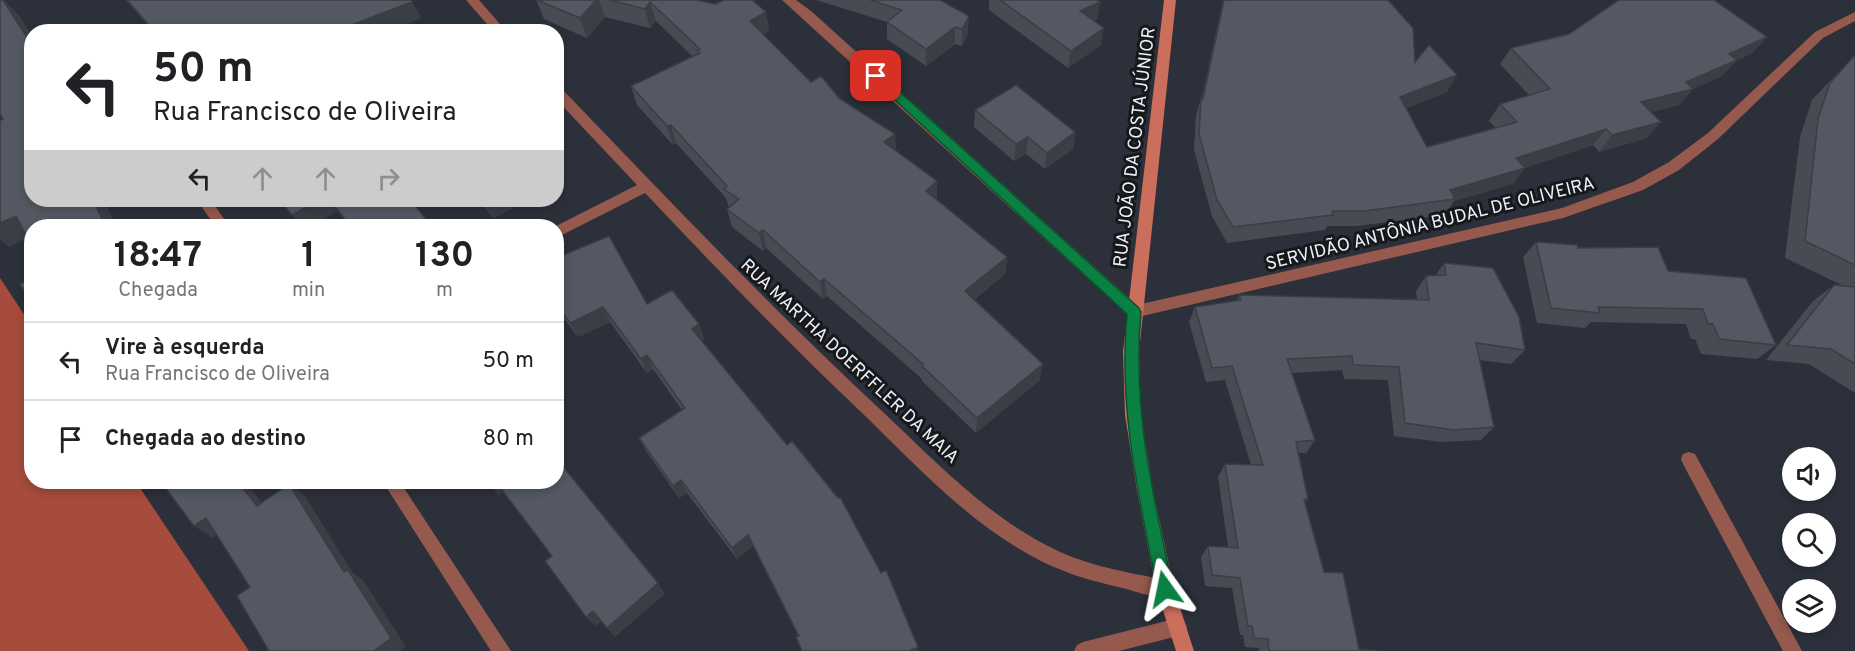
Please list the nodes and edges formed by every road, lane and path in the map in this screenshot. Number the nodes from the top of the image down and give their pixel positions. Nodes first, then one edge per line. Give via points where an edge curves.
1 (472, 0) edge
2 (788, 0) edge
3 (1170, 0) edge
4 (1855, 16) edge
5 (494, 24) edge
6 (564, 98) edge
7 (647, 186) junction
8 (564, 229) edge
9 (1134, 312) junction
10 (1689, 459) dead end
11 (396, 489) edge
12 (1165, 589) junction
13 (1178, 627) junction
14 (502, 651) edge
15 (1083, 651) edge
16 (1185, 651) edge
17 (1793, 651) edge

1 - 5 street
2 - 9 street
3 - 9 main road, RUA JOÃO DA COSTA JÚNIOR
4 - 9 street, SERVIDÃO ANTÔNIA BUDAL DE OLIVEIRA via 1819,36 1713,136 1674,166 1621,193 1563,213
6 - 7 street, RUA MARTHA DOERFFLER DA MAIA
7 - 8 street
7 - 12 street, RUA MARTHA DOERFFLER DA MAIA via 736,282 823,367 979,508 1031,546 1080,570
9 - 12 main road, RUA JOÃO DA COSTA JÚNIOR via 1133,415
10 - 17 street
11 - 14 street
12 - 13 main road, RUA JOÃO DA COSTA JÚNIOR
13 - 15 street
13 - 16 main road, RUA JOÃO DA COSTA JÚNIOR

